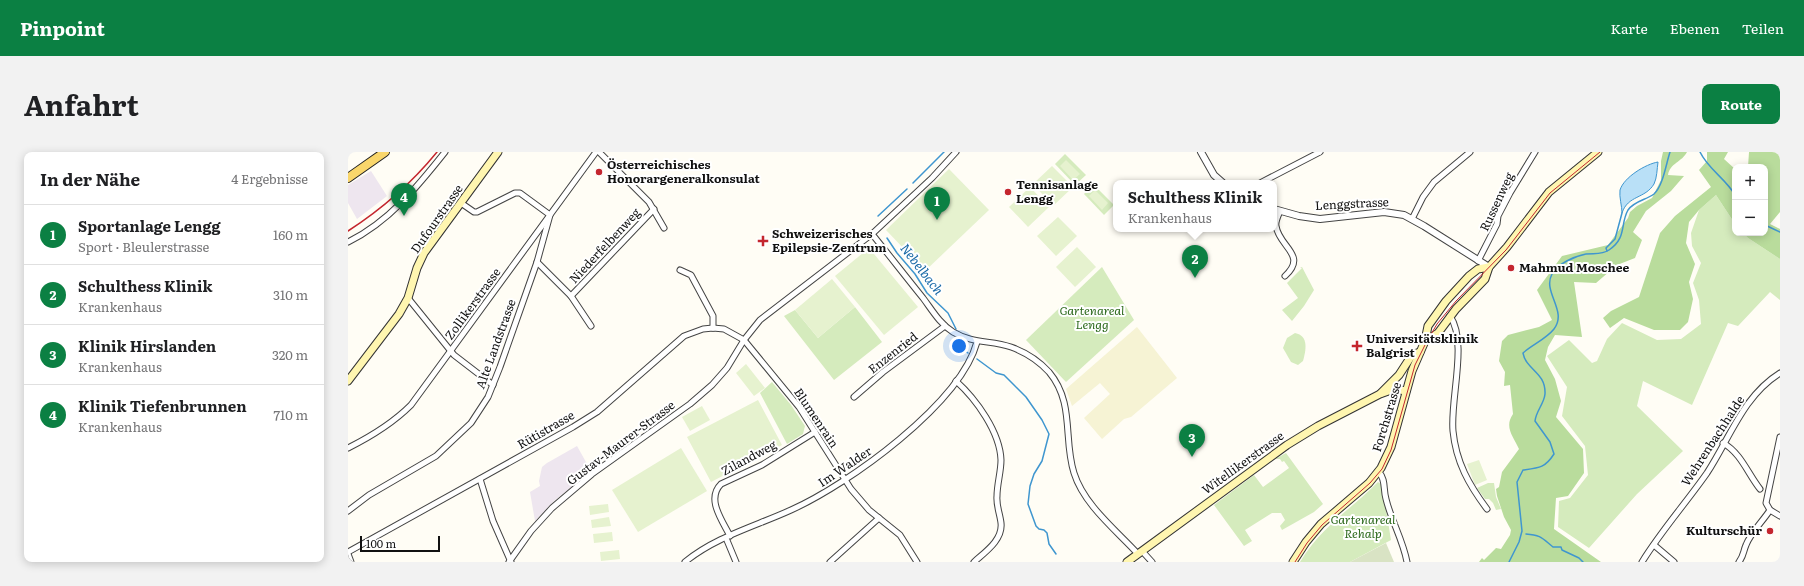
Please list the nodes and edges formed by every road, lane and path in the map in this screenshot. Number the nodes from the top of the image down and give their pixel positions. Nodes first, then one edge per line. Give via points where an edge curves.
1 (385, 152) edge
2 (445, 152) edge
3 (498, 152) edge
4 (597, 152) edge
5 (956, 152) edge
6 (1200, 152) edge
7 (1320, 152) edge
8 (1470, 152) edge
9 (1535, 152) edge
10 (1598, 152) edge
11 (348, 178) edge
12 (1220, 180) edge
13 (1266, 180) edge
14 (461, 203) junction
15 (654, 209) junction
16 (1277, 210) edge
17 (550, 215) junction
18 (1412, 219) junction
19 (664, 228) dead end
20 (1277, 229) edge
21 (872, 234) junction
22 (348, 242) edge
23 (1478, 260) junction
24 (537, 262) junction
25 (1488, 267) junction
26 (680, 270) dead end
27 (1285, 276) dead end
28 (571, 296) junction
29 (408, 298) junction
30 (1450, 316) junction
31 (591, 326) dead end
32 (945, 326) junction
33 (713, 328) junction
34 (744, 340) junction
35 (1426, 341) junction
36 (977, 342) junction
37 (451, 352) junction
38 (1420, 352) junction
39 (1780, 373) edge
40 (348, 381) edge
41 (956, 381) junction
42 (1393, 381) junction
43 (493, 385) junction
44 (1407, 388) junction
45 (1380, 394) junction
46 (854, 397) dead end
47 (815, 432) junction
48 (1780, 437) edge
49 (1724, 443) junction
50 (348, 448) edge
51 (1378, 472) junction
52 (480, 479) junction
53 (845, 481) junction
54 (1760, 490) dead end
55 (1487, 509) dead end
56 (1770, 510) junction
57 (348, 511) edge
58 (1780, 516) edge
59 (879, 518) junction
60 (728, 537) junction
61 (1654, 545) junction
62 (1140, 552) junction
63 (348, 553) edge
64 (351, 562) edge
65 (510, 562) edge
66 (685, 562) edge
67 (736, 562) edge
68 (830, 562) edge
69 (917, 562) edge
70 (974, 562) edge
71 (1127, 562) edge
72 (1152, 562) edge
73 (1293, 562) edge
74 (1407, 562) edge
75 (1642, 562) edge
76 (1674, 562) edge
77 (1739, 562) edge

1 - 11 main road
2 - 22 street via 407,199
3 - 14 main road, Dufourstrasse
4 - 15 street
4 - 17 street, Zollikerstrasse
5 - 21 street, Gustav-Maurer-Strasse
6 - 12 street
7 - 13 street
8 - 18 street via 1434,182
9 - 23 street, Russenweg via 1510,192 1498,216 1498,224
10 - 25 main road, Forchstrasse via 1551,190 1504,251
14 - 17 street via 477,212 515,193 520,193
14 - 29 main road, Dufourstrasse via 420,260
15 - 19 street
15 - 28 street, Niederfelbenweg
16 - 18 street, Lenggstrasse via 1320,219 1384,212
17 - 24 street, Alte Landstrasse
17 - 37 street, Zollikerstrasse
18 - 23 street, Lenggstrasse
20 - 27 street via 1294,262 1293,268
21 - 32 street
21 - 34 street, Gustav-Maurer-Strasse via 768,313
23 - 25 street, Lenggstrasse
24 - 28 street
24 - 43 street, Alte Landstrasse
25 - 30 main road, Forchstrasse via 1485,279
25 - 35 main road, Forchstrasse via 1476,270 1446,301 1428,326
26 - 33 street via 691,275 713,316
28 - 31 street
29 - 37 street
29 - 40 main road, Dufourstrasse via 395,320
30 - 35 main road, Forchstrasse via 1438,332
30 - 55 street via 1458,340 1453,409 1457,453 1469,484
32 - 36 street via 962,337
32 - 46 street, Enzenried
33 - 34 street via 724,330
33 - 52 street, Rütistrasse via 684,336 597,412
34 - 47 street, Blumenrain via 799,407
34 - 65 street, Gustav-Maurer-Strasse via 727,368 712,385 552,508 531,531
35 - 38 main road, Forchstrasse
36 - 41 street, Im Walder via 970,362
36 - 62 street via 1010,346 1036,360 1049,372 1058,387 1068,415 1077,481 1095,508
37 - 43 street
37 - 50 street, Zollikerstrasse via 398,418 374,435
38 - 42 main road, Witellikerstrasse via 1412,355
38 - 44 main road, Forchstrasse
39 - 49 street, Wehrenbachhalde via 1765,384 1744,409
41 - 53 street, Im Walder via 907,432
41 - 70 street via 989,423 998,440 1000,453 996,499 1001,522 1000,531 994,543
42 - 44 main road
42 - 45 main road, Witellikerstrasse
43 - 57 street, Alte Landstrasse via 471,423 436,456 368,495
44 - 45 main road, Witellikerstrasse
44 - 51 main road, Forchstrasse via 1391,446
45 - 62 main road, Witellikerstrasse via 1287,445
47 - 53 street, Blumenrain
47 - 60 street, Zilandweg via 762,465 716,488 713,495 714,503
48 - 56 street via 1766,503
49 - 54 street via 1732,449
49 - 61 street, Wehrenbachhalde via 1706,474
51 - 73 main road, Forchstrasse via 1321,524
51 - 74 street via 1383,478 1385,498
52 - 63 street, Rütistrasse
52 - 65 street
53 - 59 street, Blumenrain via 861,502
53 - 60 street, Im Walder via 802,505
56 - 58 street
56 - 77 street via 1746,545 1745,553
59 - 68 street
59 - 69 street, Blumenrain via 900,535
60 - 66 street, Im Walder
60 - 67 street
61 - 75 street, Wehrenbachhalde
61 - 76 street
62 - 71 main road, Witellikerstrasse
62 - 72 street
63 - 64 street

